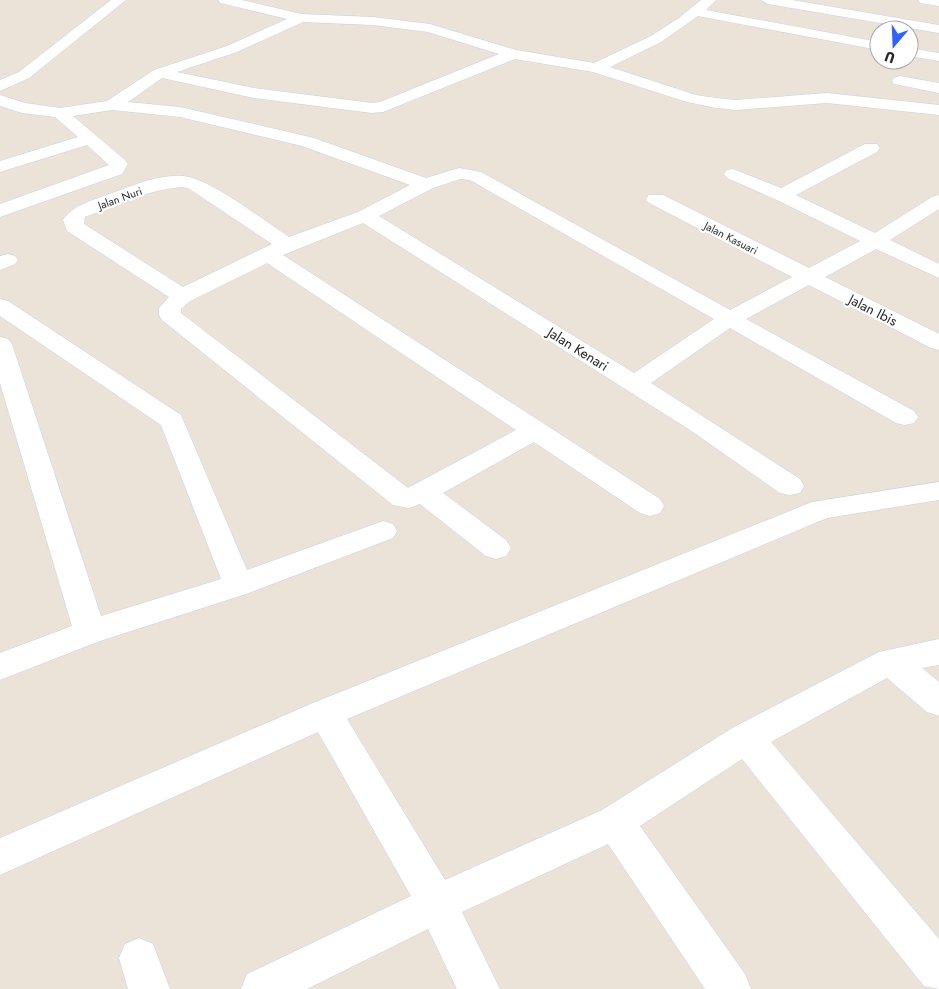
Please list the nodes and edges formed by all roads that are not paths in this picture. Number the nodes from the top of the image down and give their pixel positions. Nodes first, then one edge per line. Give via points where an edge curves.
1 (119, 0) edge
2 (225, 0) edge
3 (710, 0) edge
4 (768, 0) edge
5 (925, 0) edge
6 (939, 2) edge
7 (697, 12) junction
8 (302, 18) junction
9 (939, 29) edge
10 (869, 44) edge
11 (514, 54) junction
12 (919, 54) edge
13 (939, 57) edge
14 (596, 68) junction
15 (159, 73) junction
16 (900, 81) dead end
17 (0, 86) edge
18 (939, 88) edge
19 (0, 100) edge
20 (112, 105) junction
21 (939, 110) edge
22 (60, 113) junction
23 (90, 138) junction
24 (308, 142) junction
25 (870, 148) dead end
26 (0, 167) edge
27 (733, 174) dead end
28 (426, 184) junction
29 (783, 194) junction
30 (407, 195) junction
31 (656, 199) dead end
32 (939, 201) edge
33 (0, 211) edge
34 (365, 216) junction
35 (874, 242) junction
36 (278, 250) junction
37 (939, 272) edge
38 (807, 277) junction
39 (182, 296) junction
40 (0, 306) edge
41 (729, 319) junction
42 (939, 343) edge
43 (0, 344) edge
44 (633, 384) junction
45 (905, 417) dead end
46 (535, 430) junction
47 (790, 486) dead end
48 (939, 491) edge
49 (423, 492) junction
50 (650, 506) dead end
51 (383, 531) dead end
52 (496, 548) dead end
53 (238, 585) junction
54 (90, 632) junction
55 (939, 652) edge
56 (890, 661) junction
57 (0, 667) edge
58 (939, 702) edge
59 (325, 713) junction
60 (746, 738) junction
61 (615, 822) junction
62 (0, 856) edge
63 (437, 904) junction
64 (939, 971) edge
65 (262, 989) edge
66 (479, 989) edge
67 (730, 989) edge

1 - 17 street via 24,75
2 - 8 street
3 - 7 street
4 - 9 street
5 - 6 street
7 - 10 street
7 - 14 street via 634,52
8 - 11 street via 373,21 430,28
8 - 15 street via 232,49
11 - 14 street
11 - 15 street via 383,107 372,108 254,93
12 - 13 street
14 - 21 street via 693,99 716,103 736,105 827,98
15 - 20 street
16 - 18 street
19 - 22 street via 22,108
20 - 22 street
20 - 24 street via 180,112
22 - 23 street
23 - 26 street
23 - 33 street via 119,164 116,170
24 - 28 street
24 - 30 street via 342,167
25 - 29 street
27 - 29 street
28 - 30 street
28 - 41 street via 459,173 475,176
29 - 35 street
30 - 34 street
31 - 38 street, Jalan Kasuari
32 - 35 street
34 - 36 street
34 - 44 street, Jalan Kenari
35 - 37 street
35 - 38 street
36 - 39 street
36 - 39 street, Jalan Nuri via 185,180 157,184 78,213 73,220 74,227
36 - 46 street
38 - 41 street
38 - 42 street, Jalan Ibis
39 - 49 street via 174,303 170,315 402,498
40 - 53 street via 172,421
41 - 44 street
41 - 45 street
43 - 54 street
44 - 47 street, Jalan Kenari
46 - 49 street
46 - 50 street
48 - 59 street via 822,509
49 - 52 street
51 - 53 street
53 - 54 street
54 - 57 street
55 - 56 street
56 - 58 street
56 - 60 street
59 - 62 street
59 - 63 street
60 - 61 street
60 - 64 street
61 - 63 street
61 - 67 street
63 - 65 street
63 - 66 street

